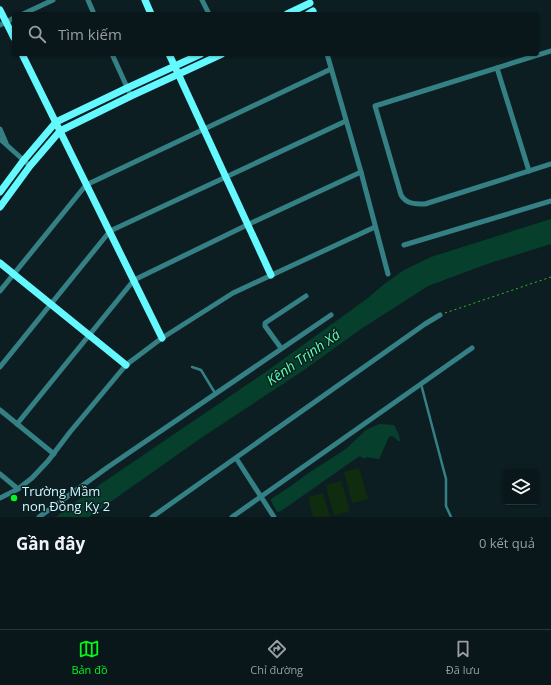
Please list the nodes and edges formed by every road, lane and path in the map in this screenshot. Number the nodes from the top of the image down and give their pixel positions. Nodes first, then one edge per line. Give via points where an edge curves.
1 (53, 0) edge
2 (88, 0) edge
3 (145, 0) edge
4 (202, 0) edge
5 (47, 1) edge
6 (310, 2) edge
7 (0, 10) edge
8 (27, 12) edge
9 (93, 12) edge
10 (150, 12) edge
11 (207, 12) edge
12 (291, 12) edge
13 (312, 12) edge
14 (3, 23) edge
15 (12, 35) edge
16 (551, 52) edge
17 (23, 56) edge
18 (113, 56) edge
19 (170, 56) edge
20 (197, 56) edge
21 (218, 56) edge
22 (327, 56) edge
23 (538, 56) edge
24 (539, 56) edge
25 (175, 67) junction
26 (497, 68) junction
27 (331, 69) junction
28 (178, 75) junction
29 (127, 88) junction
30 (131, 96) junction
31 (346, 121) junction
32 (56, 122) junction
33 (203, 128) junction
34 (0, 129) edge
35 (60, 131) junction
36 (0, 139) edge
37 (6, 144) junction
38 (23, 160) junction
39 (551, 164) edge
40 (30, 166) junction
41 (528, 171) junction
42 (361, 172) junction
43 (226, 176) junction
44 (86, 185) junction
45 (0, 192) edge
46 (551, 201) edge
47 (0, 207) edge
48 (247, 225) junction
49 (376, 227) junction
50 (110, 231) junction
51 (404, 245) dead end
52 (0, 263) edge
53 (14, 274) junction
54 (388, 274) dead end
55 (271, 275) junction
56 (551, 277) edge
57 (134, 280) junction
58 (0, 291) edge
59 (306, 296) dead end
60 (51, 304) junction
61 (440, 314) joint
62 (331, 315) dead end
63 (88, 334) junction
64 (162, 338) junction
65 (281, 348) junction
66 (472, 348) dead end
67 (126, 365) junction
68 (0, 366) edge
69 (192, 367) dead end
70 (421, 384) junction
71 (215, 393) junction
72 (0, 410) edge
73 (17, 424) junction
74 (54, 454) junction
75 (236, 458) junction
76 (0, 474) edge
77 (18, 489) junction
78 (261, 496) junction
79 (0, 498) edge
80 (39, 517) edge
81 (152, 517) edge
82 (232, 517) edge
83 (274, 517) edge
84 (451, 517) edge

1 - 5 street
2 - 9 street
3 - 10 street
4 - 11 street
5 - 8 street
6 - 12 street
6 - 13 street
7 - 14 street
14 - 15 street
16 - 24 street
17 - 32 street
18 - 29 street
19 - 25 street
20 - 25 street
21 - 28 street
22 - 27 street
23 - 26 street
25 - 28 street
25 - 29 street
26 - 41 street
26 - 41 street via 374,106 401,195 409,202 425,204
27 - 31 street
27 - 33 street
28 - 30 street
28 - 33 street
29 - 30 street
29 - 32 street
30 - 35 street
31 - 42 street
31 - 43 street
32 - 35 street
32 - 38 street
33 - 43 street
33 - 44 street
34 - 37 street
35 - 40 street
35 - 44 street
36 - 37 street
37 - 38 street
38 - 40 street
38 - 45 street
39 - 41 street
40 - 47 street
42 - 48 street
42 - 49 street
43 - 48 street
43 - 50 street
44 - 50 street
44 - 53 street
46 - 51 street
48 - 55 street
48 - 57 street
49 - 54 street
49 - 55 street
50 - 57 street
50 - 60 street
52 - 53 street
53 - 58 street
53 - 60 street
55 - 64 street via 233,293
56 - 61 path
57 - 63 street
57 - 64 street
59 - 65 street via 265,323
60 - 63 street
60 - 68 street
61 - 75 street
62 - 65 street
63 - 67 street
63 - 73 street
64 - 67 street
65 - 71 street
66 - 70 street
67 - 74 street
69 - 71 lane via 201,370
70 - 78 street
70 - 84 lane via 446,479 446,506
71 - 80 street
72 - 73 street
73 - 74 street
74 - 77 street
75 - 78 street
75 - 81 street
76 - 77 street
77 - 79 street
78 - 82 street
78 - 83 street

